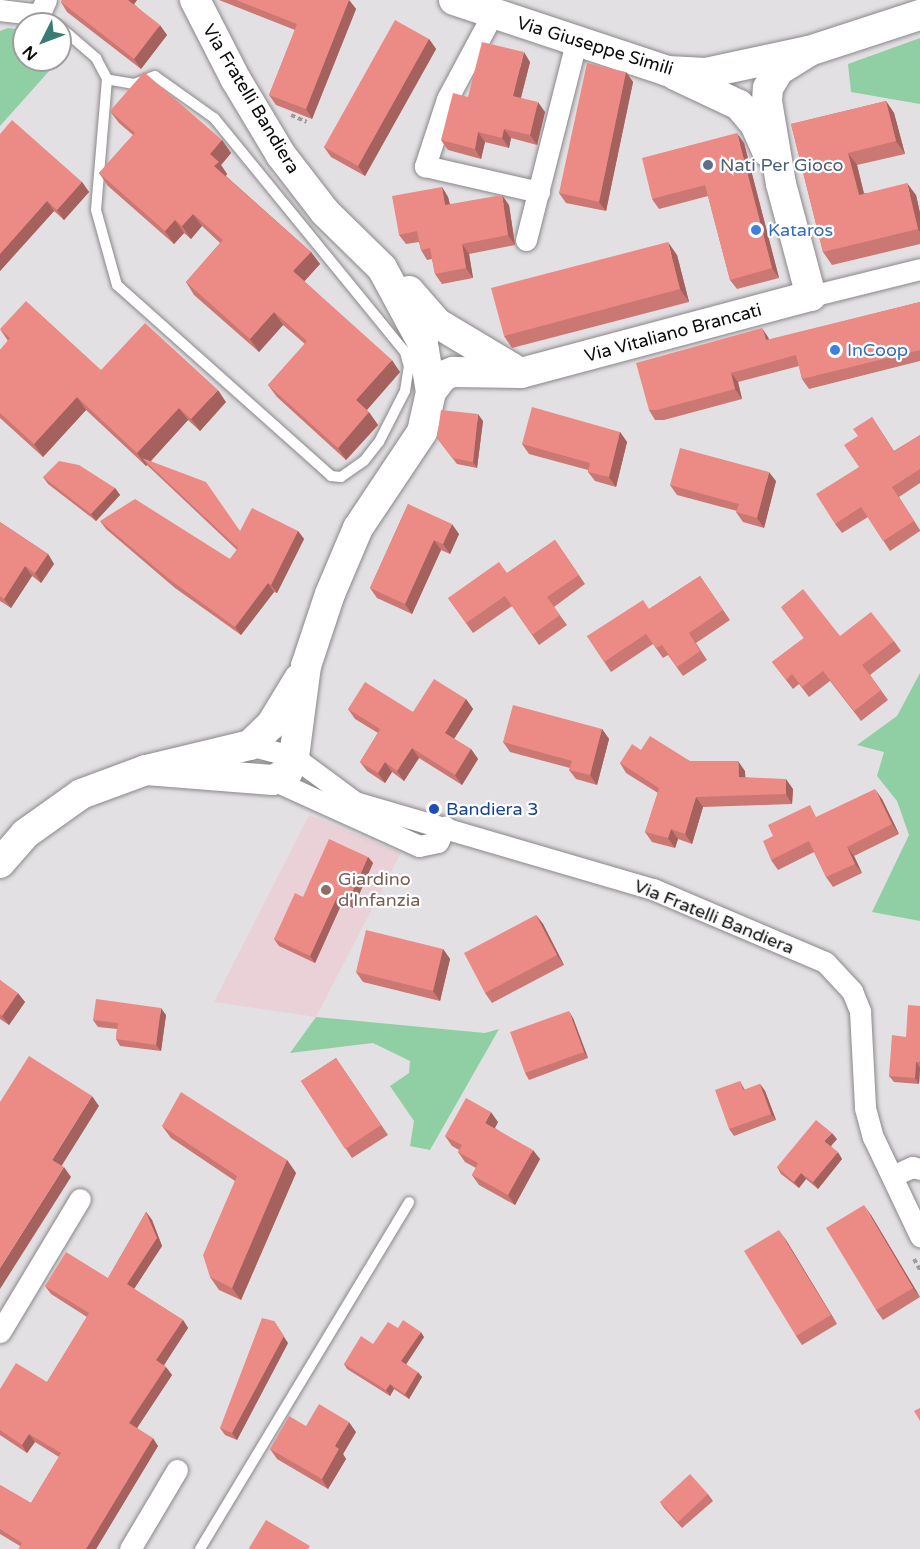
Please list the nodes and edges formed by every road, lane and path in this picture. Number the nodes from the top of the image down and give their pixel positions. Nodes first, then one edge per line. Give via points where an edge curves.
1 (195, 0) edge
2 (454, 0) edge
3 (0, 10) edge
4 (48, 12) edge
5 (492, 15) junction
6 (920, 15) edge
7 (72, 37) edge
8 (576, 42) junction
9 (809, 51) junction
10 (667, 70) junction
11 (107, 79) junction
12 (781, 184) junction
13 (539, 192) junction
14 (526, 240) dead end
15 (382, 268) junction
16 (920, 269) edge
17 (811, 296) junction
18 (520, 373) junction
19 (431, 392) junction
20 (306, 666) junction
21 (250, 745) junction
22 (294, 757) junction
23 (146, 770) junction
24 (273, 780) junction
25 (446, 826) junction
26 (2, 857) edge
27 (920, 1169) edge
28 (892, 1176) junction
29 (80, 1199) dead end
30 (409, 1202) dead end
31 (920, 1236) edge
32 (0, 1332) edge
33 (177, 1470) dead end
34 (130, 1549) edge
35 (200, 1549) edge

1 - 15 street, Via Fratelli Bandiera via 281,155 325,212
2 - 5 street, Via Giuseppe Simili
3 - 4 street
5 - 8 street, Via Giuseppe Simili
5 - 13 street via 447,99 425,166
6 - 9 street, Via Giuseppe Simili
7 - 11 lane via 96,58
8 - 10 street, Via Giuseppe Simili
8 - 13 street
9 - 10 street, Via Giuseppe Simili via 706,73
9 - 12 street, Via Giuseppe Simili via 779,70 768,88
10 - 12 street via 740,105 755,124
11 - 11 lane via 96,210 117,285 331,476 342,477 364,461 379,442 405,391 410,367 405,352 214,118 155,76 134,84
12 - 17 street, Via Giuseppe Simili
13 - 14 street
15 - 18 street via 437,323
15 - 19 street, Via Fratelli Bandiera via 423,344
16 - 17 street, Via Vitaliano Brancati
17 - 18 street, Via Vitaliano Brancati
18 - 19 street, Via Vitaliano Brancati via 453,372 437,382
19 - 20 street, Via Fratelli Bandiera via 422,432 358,528
20 - 21 street via 271,725
20 - 22 street
21 - 22 street
21 - 23 street
22 - 24 street via 287,773
22 - 25 street, Via Fratelli Bandiera via 355,802
23 - 24 street
23 - 26 street via 60,806
24 - 25 street via 419,846 438,842
25 - 28 street, Via Fratelli Bandiera via 578,870 653,889 825,962 852,991 860,1011 866,1108 873,1137
27 - 28 street via 912,1167
28 - 31 street, Via Fratelli Bandiera
29 - 32 street
30 - 35 lane
33 - 34 street

